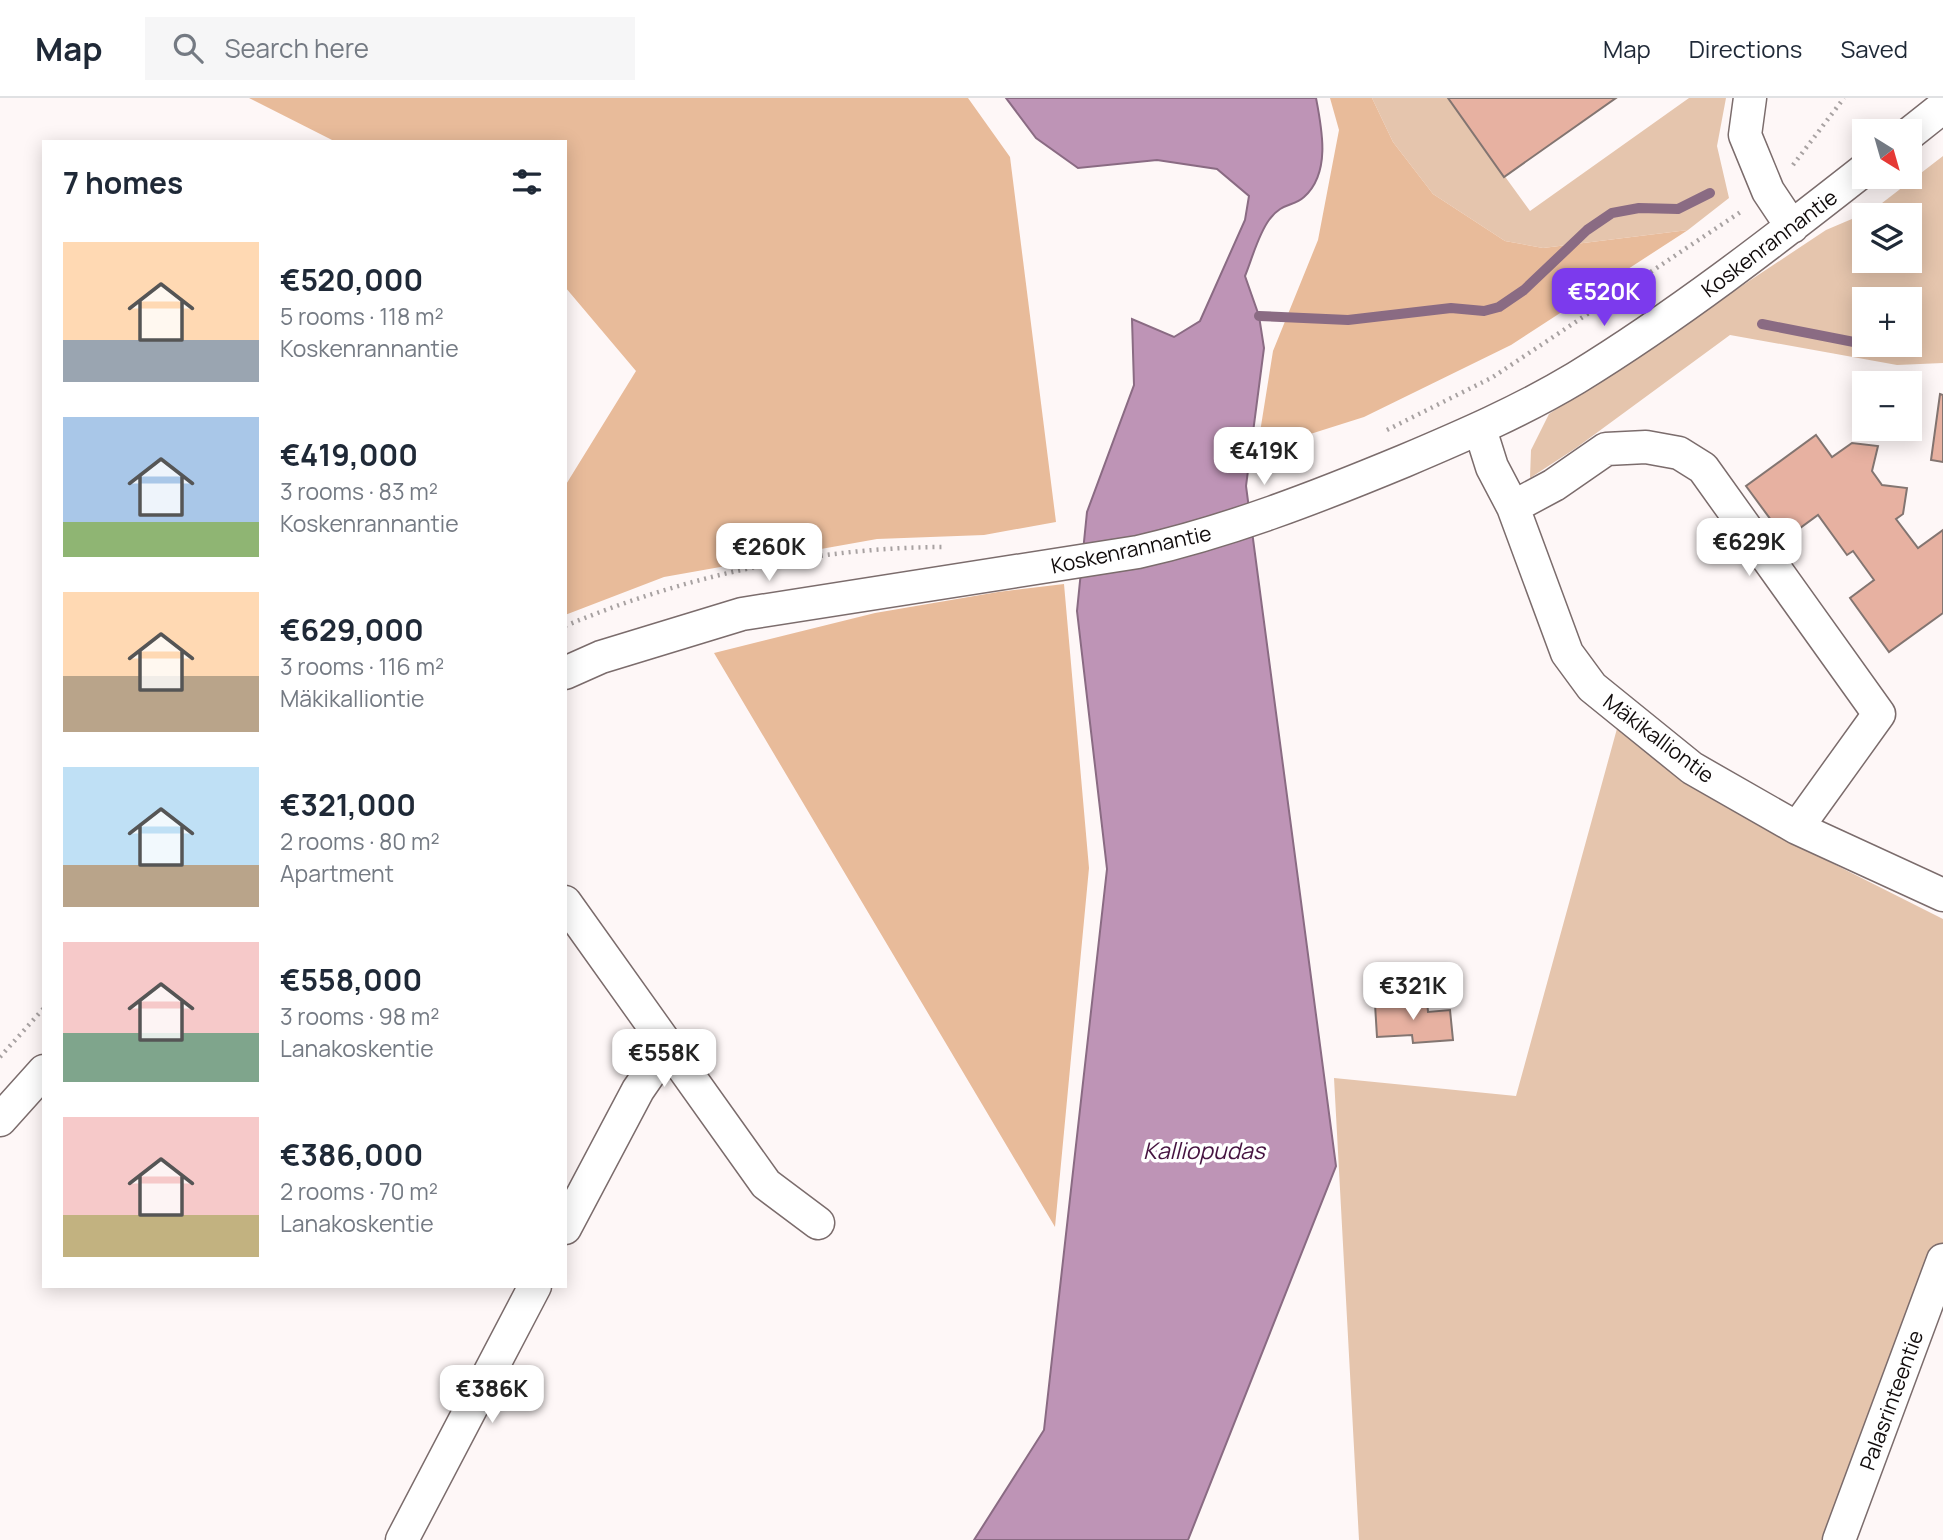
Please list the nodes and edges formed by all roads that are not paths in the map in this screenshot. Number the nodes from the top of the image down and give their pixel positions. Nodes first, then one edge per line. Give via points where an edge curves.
1 (1750, 98) edge
2 (1943, 107) edge
3 (1922, 124) edge
4 (1852, 180) edge
5 (1792, 227) junction
6 (1480, 429) junction
7 (1513, 507) junction
8 (570, 661) edge
9 (1797, 828) junction
10 (1943, 895) edge
11 (567, 905) edge
12 (667, 1048) junction
13 (42, 1073) edge
14 (0, 1120) edge
15 (818, 1223) dead end
16 (567, 1224) edge
17 (1943, 1260) edge
18 (534, 1288) edge
19 (402, 1540) edge
20 (1839, 1540) edge

1 - 5 street via 1745,135 1768,191
2 - 3 street
4 - 5 street, Koskenrannantie
5 - 6 street, Koskenrannantie via 1586,372
6 - 7 street, Mäkikalliontie via 1492,467
6 - 8 street, Koskenrannantie via 1203,537 1138,552 742,614 601,657
7 - 9 street, Mäkikalliontie via 1566,653 1592,687 1692,768
7 - 9 street via 1606,449 1646,447 1679,453 1703,468 1879,714
9 - 10 street, Mäkikalliontie
11 - 12 street
12 - 15 street via 766,1184
12 - 16 street via 638,1090
13 - 14 street
17 - 20 street, Palasrinteentie
18 - 19 street

